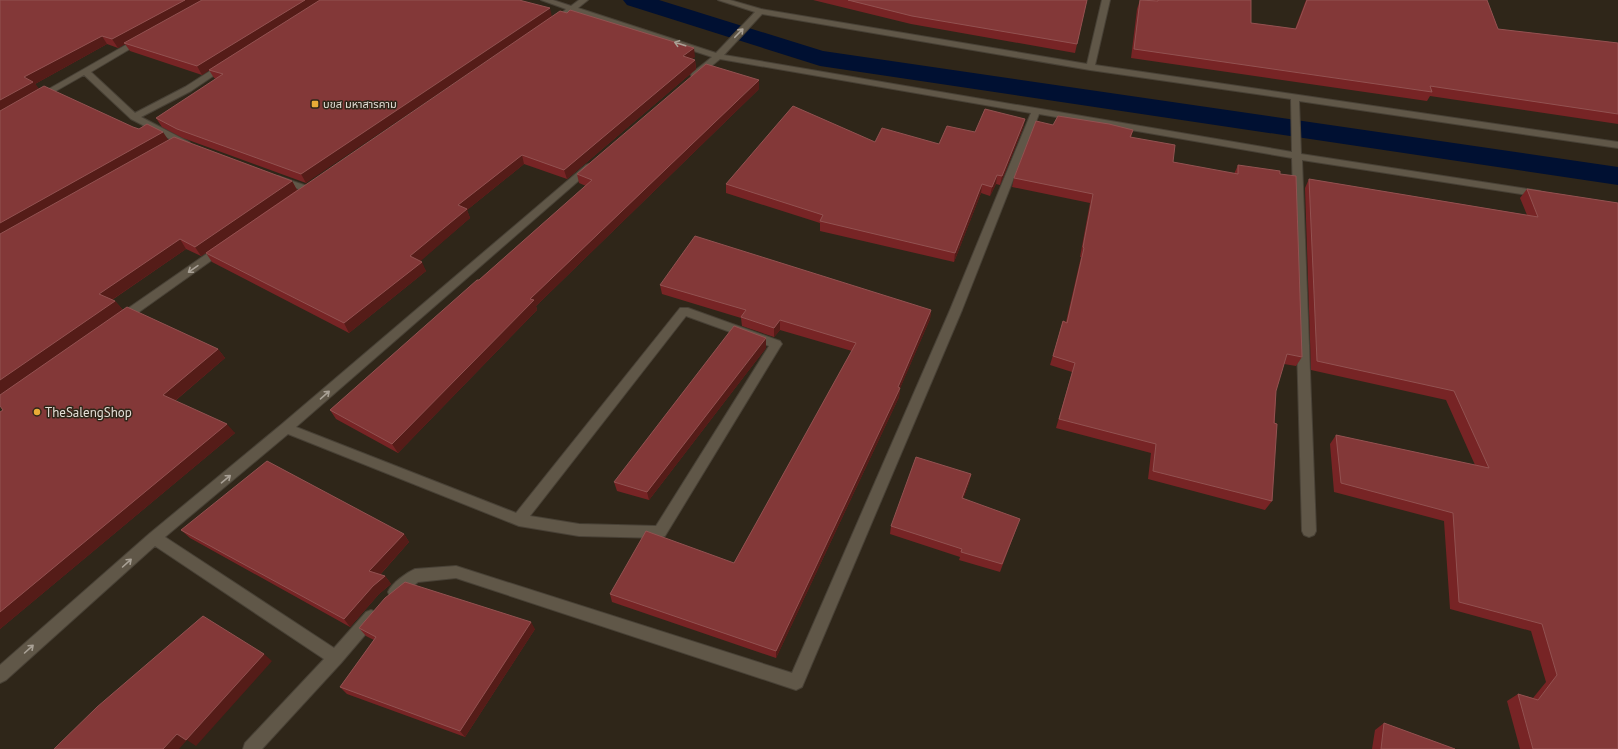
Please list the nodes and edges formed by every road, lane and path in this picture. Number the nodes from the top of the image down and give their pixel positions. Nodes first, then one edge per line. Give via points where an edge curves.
1 (545, 0) edge
2 (584, 0) edge
3 (722, 0) edge
4 (1106, 0) edge
5 (571, 9) junction
6 (760, 11) junction
7 (558, 18) edge
8 (146, 38) edge
9 (718, 56) junction
10 (228, 63) edge
11 (1090, 67) junction
12 (85, 71) junction
13 (688, 82) edge
14 (1295, 98) junction
15 (26, 104) edge
16 (1036, 111) junction
17 (134, 117) junction
18 (1618, 145) edge
19 (194, 146) edge
20 (1297, 156) junction
21 (598, 159) edge
22 (271, 176) edge
23 (1548, 195) edge
24 (294, 198) edge
25 (228, 244) edge
26 (111, 326) edge
27 (286, 428) junction
28 (519, 520) junction
29 (1309, 531) dead end
30 (154, 538) junction
31 (336, 658) junction
32 (0, 675) edge
33 (251, 749) edge

1 - 5 street
2 - 5 street
3 - 6 street
4 - 11 street
5 - 7 street
9 -> 5 street
9 -> 6 street
6 - 11 street
8 - 12 street
9 - 13 street
9 - 16 street
10 - 17 street via 188,89
11 - 14 street
12 - 15 street
12 - 17 street
14 - 18 street
14 - 20 street
16 - 20 street
16 - 31 street via 956,310 796,682 456,572 415,576 383,603
17 - 19 street via 176,143
20 - 23 street
20 - 29 street
27 -> 21 street
22 - 24 street via 310,187
25 -> 26 street
27 - 28 street
30 -> 27 street
28 - 28 street via 684,311 776,344 660,532 579,530
30 - 31 street
32 -> 30 street
31 - 33 street

